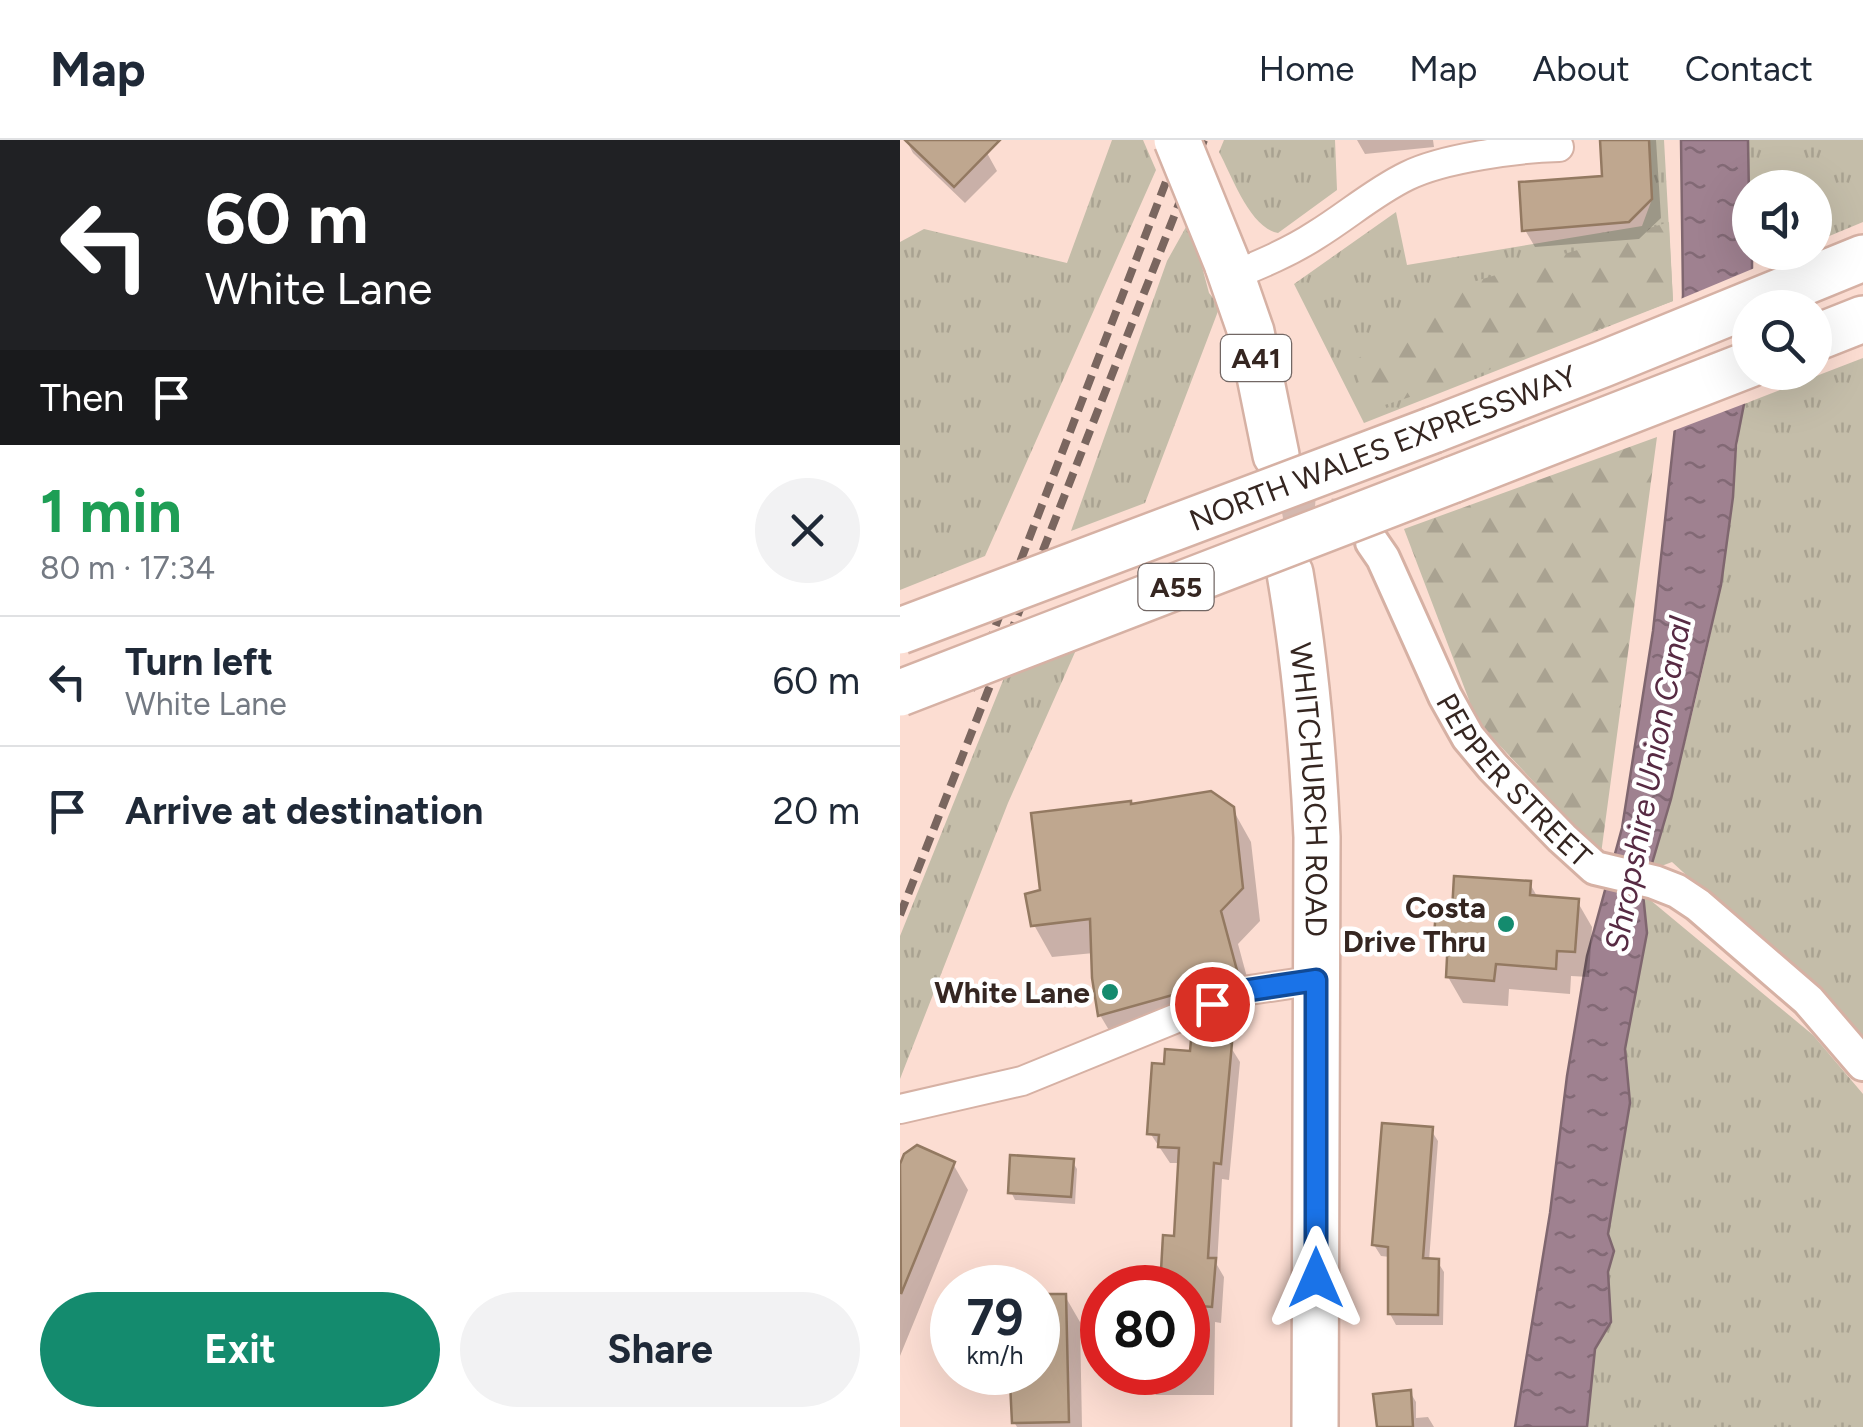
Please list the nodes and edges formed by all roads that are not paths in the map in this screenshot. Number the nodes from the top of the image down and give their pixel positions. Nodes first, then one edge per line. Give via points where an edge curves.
1 (1177, 140) edge
2 (1520, 144) edge
3 (1560, 147) dead end
4 (1849, 264) edge
5 (1230, 269) junction
6 (1732, 371) edge
7 (1276, 455) dead end
8 (1372, 542) dead end
9 (1290, 573) dead end
10 (900, 631) edge
11 (900, 693) edge
12 (1316, 980) junction
13 (1863, 1064) edge
14 (900, 1110) edge
15 (1316, 1427) edge

1 - 5 highway, A41, bridge
2 - 3 street
2 - 5 street via 1412,174 1280,256
4 - 10 highway, NORTH WALES EXPRESSWAY / A55, bridge via 1434,430
5 - 7 highway, A41 via 1251,332
6 - 11 highway, NORTH WALES EXPRESSWAY / A55, bridge
8 - 13 street, PEPPER STREET via 1468,737 1562,838 1595,868 1654,882 1698,905 1808,1000
9 - 12 highway, WHITCHURCH ROAD via 1314,780
12 - 14 street via 1243,991 1022,1081
12 - 15 highway, WHITCHURCH ROAD

